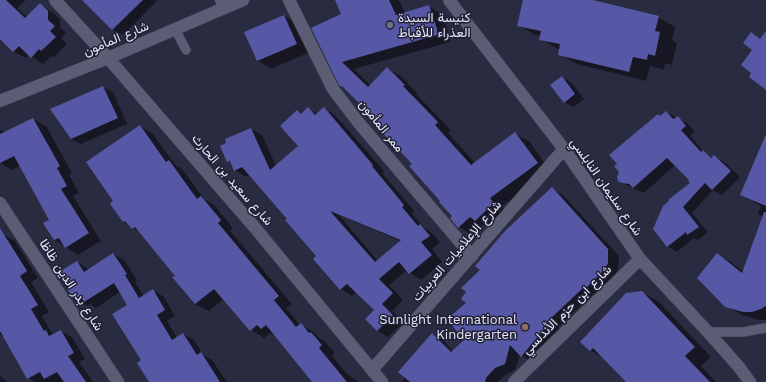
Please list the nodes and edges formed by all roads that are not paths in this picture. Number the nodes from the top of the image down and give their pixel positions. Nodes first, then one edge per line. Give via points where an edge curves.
1 (55, 0) edge
2 (243, 0) edge
3 (289, 0) edge
4 (449, 0) edge
5 (224, 3) edge
6 (175, 29) junction
7 (186, 50) dead end
8 (108, 58) junction
9 (0, 101) edge
10 (564, 149) junction
11 (0, 203) edge
12 (472, 256) junction
13 (640, 258) junction
14 (765, 328) edge
15 (708, 332) junction
16 (372, 370) junction
17 (118, 382) edge
18 (382, 382) edge
19 (514, 382) edge
20 (750, 382) edge

1 - 8 street, شارع سعيد بن الحارث
2 - 5 street, شارع المأمون
3 - 12 street, ممر المأمون via 334,89 358,122
4 - 10 street, شارع سليمان النابلسي
5 - 6 street, شارع المأمون
6 - 7 lane
6 - 8 street, شارع المأمون
8 - 9 street, شارع المأمون
8 - 16 street, شارع سعيد بن الحارث via 256,229
10 - 12 street, شارع الإعلاميات العربيات
10 - 13 street, شارع سليمان النابلسي
11 - 17 street, شارع بدر الدين ظاظا
12 - 16 street, شارع الإعلاميات العربيات
13 - 15 street, شارع سليمان النابلسي
13 - 19 street, شارع ابن حزم الأندلسي
14 - 15 lane via 743,332
15 - 20 street, شارع سليمان النابلسي
16 - 18 street, شارع سعيد بن الحارث

